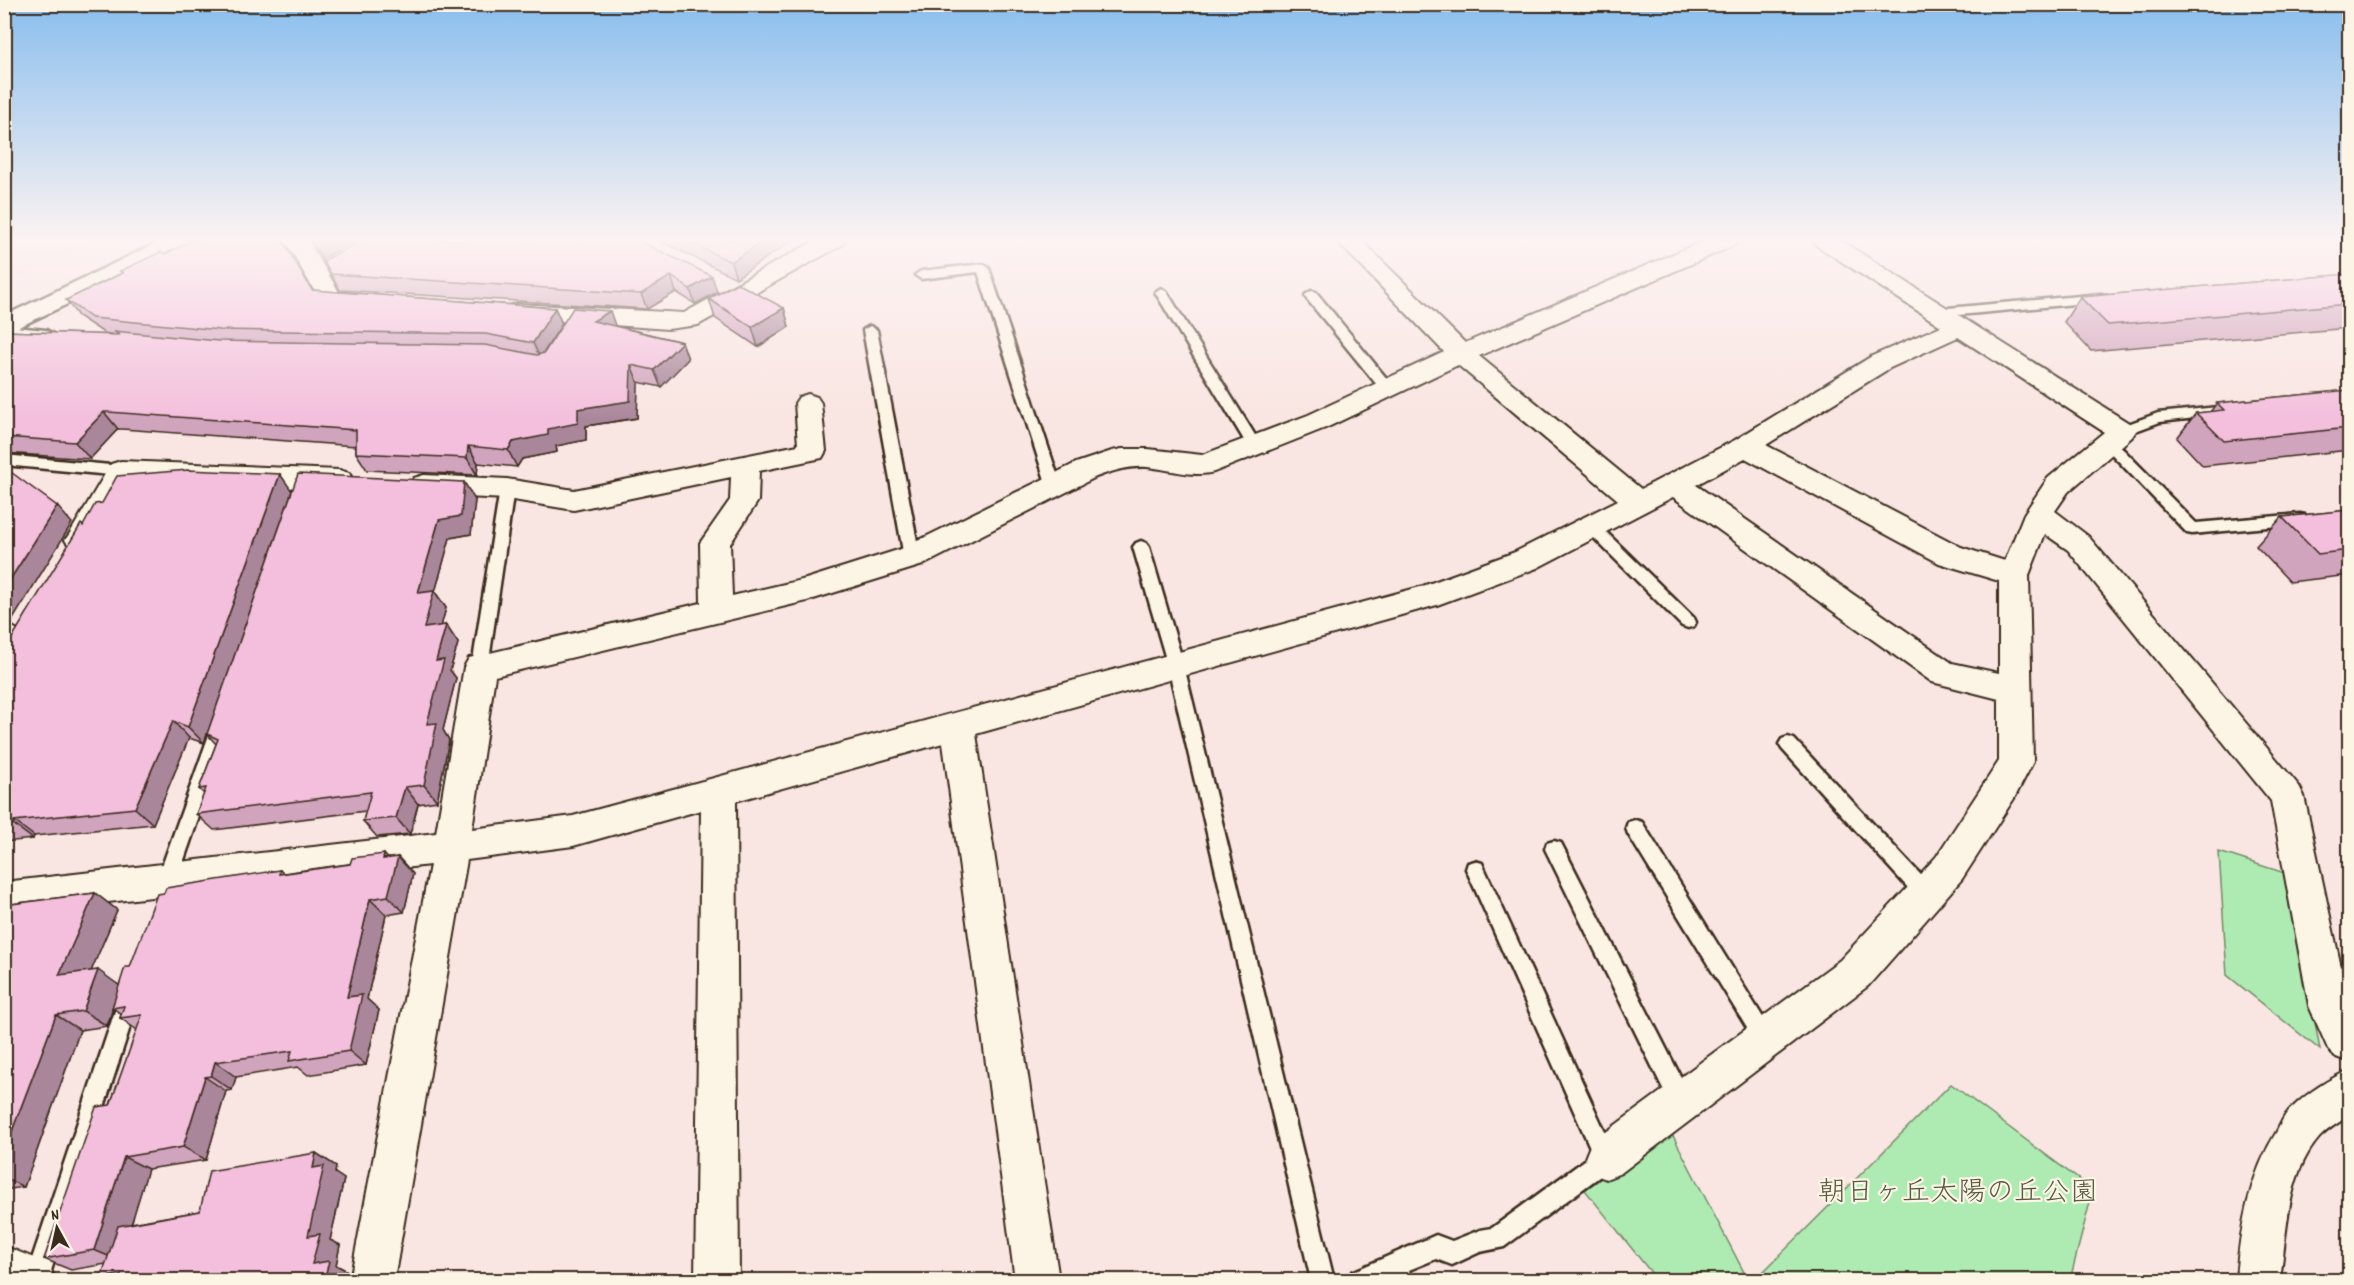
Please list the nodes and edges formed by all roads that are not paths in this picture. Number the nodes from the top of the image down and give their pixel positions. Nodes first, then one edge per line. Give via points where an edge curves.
1 (61, 300) edge
2 (345, 300) edge
3 (712, 300) edge
4 (994, 300) edge
5 (1166, 300) edge
6 (1315, 300) edge
7 (1407, 300) edge
8 (1587, 300) edge
9 (1917, 300) edge
10 (2087, 300) edge
11 (390, 303) edge
12 (495, 310) edge
13 (1948, 320) junction
14 (4, 328) edge
15 (870, 330) dead end
16 (64, 336) edge
17 (1461, 354) junction
18 (1387, 388) junction
19 (808, 403) dead end
20 (2237, 410) edge
21 (2115, 436) junction
22 (1254, 446) junction
23 (1745, 446) junction
24 (4, 460) edge
25 (745, 465) junction
26 (121, 471) junction
27 (365, 482) edge
28 (401, 484) edge
29 (1676, 484) junction
30 (1054, 486) junction
31 (507, 489) junction
32 (1639, 502) junction
33 (2038, 514) junction
34 (2316, 517) edge
35 (1591, 526) junction
36 (1141, 548) dead end
37 (912, 557) junction
38 (63, 568) edge
39 (2013, 576) junction
40 (717, 611) junction
41 (1688, 622) dead end
42 (1176, 666) junction
43 (480, 667) junction
44 (2016, 690) junction
45 (229, 702) edge
46 (958, 727) junction
47 (1788, 744) dead end
48 (719, 792) junction
49 (1635, 828) dead end
50 (451, 847) junction
51 (1554, 849) dead end
52 (1474, 869) dead end
53 (164, 891) junction
54 (1926, 894) junction
55 (4, 898) edge
56 (135, 980) edge
57 (1765, 1039) junction
58 (2349, 1043) edge
59 (2349, 1090) edge
60 (1681, 1101) junction
61 (1606, 1158) junction
62 (4, 1268) edge
63 (1399, 1273) edge
64 (35, 1281) edge
65 (372, 1281) edge
66 (717, 1281) edge
67 (1036, 1281) edge
68 (1323, 1281) edge
69 (1360, 1281) edge
70 (2258, 1281) edge

1 - 14 street
2 - 11 street
3 - 12 street via 688,320 573,324
4 - 30 lane
5 - 22 lane
6 - 18 lane
7 - 17 street
8 - 17 street
9 - 13 street
10 - 13 lane
13 - 21 street
13 - 23 street
14 - 16 lane
15 - 37 lane
17 - 18 street
17 - 32 street
18 - 22 street
19 - 25 street via 812,451
20 - 21 lane via 2158,418
21 - 33 street via 2058,485
21 - 34 lane via 2192,529
22 - 30 street via 1204,465 1122,458
23 - 29 street
23 - 39 street via 1950,555
24 - 26 lane
25 - 31 street via 574,500
25 - 40 street via 744,501 715,543
26 - 27 street via 302,490
26 - 38 street
28 - 31 street
29 - 32 street
29 - 44 street via 1943,673
30 - 37 street
31 - 43 lane
32 - 35 street
33 - 39 street
33 - 58 street via 2078,543 2287,796 2328,1006
35 - 41 lane
35 - 42 street via 1526,560 1426,597
36 - 42 lane
37 - 40 street via 807,590
39 - 44 street
40 - 43 street
42 - 46 street
42 - 68 lane
43 - 50 street
44 - 54 street via 2016,762 1949,868
45 - 53 lane
46 - 48 street
46 - 67 street
47 - 54 lane
48 - 50 street via 573,831
48 - 66 street
49 - 57 lane
50 - 53 street
50 - 65 street
51 - 60 lane
52 - 61 lane
53 - 55 street
54 - 57 street via 1854,973
56 - 64 lane
57 - 60 street
59 - 70 street via 2305,1123 2277,1170
60 - 61 street
61 - 63 lane via 1496,1239 1452,1253 1436,1246
62 - 64 street
63 - 69 lane

